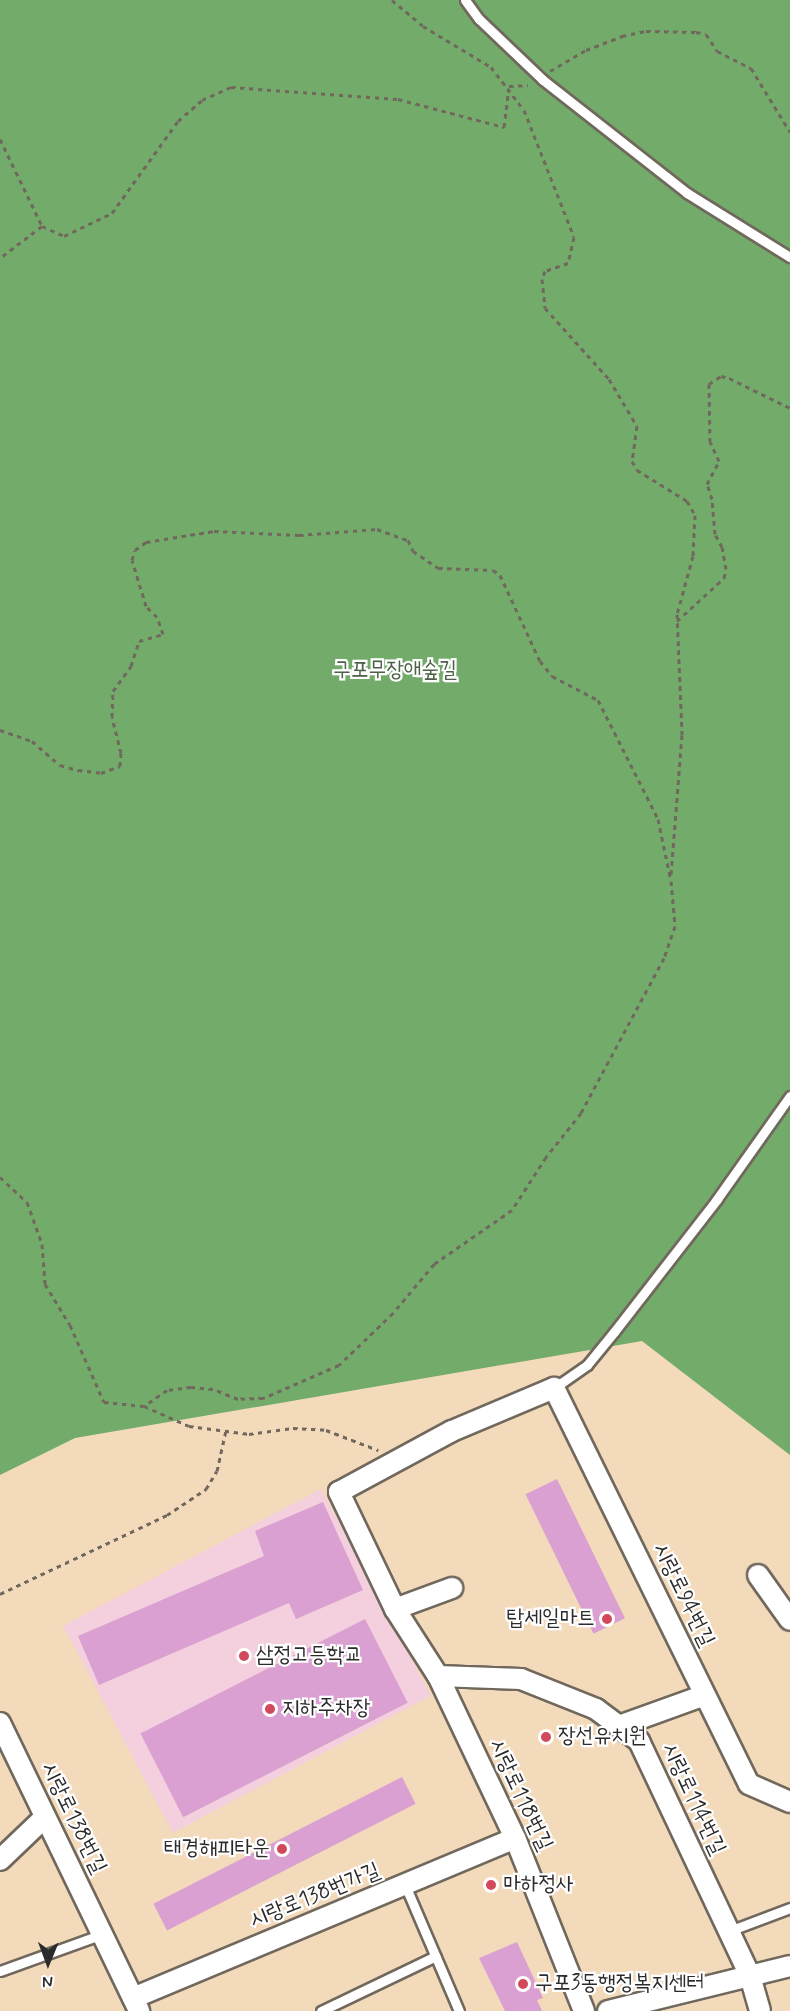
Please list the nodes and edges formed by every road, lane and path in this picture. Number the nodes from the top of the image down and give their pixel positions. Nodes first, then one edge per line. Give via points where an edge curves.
1 (392, 0) edge
2 (465, 0) edge
3 (543, 80) junction
4 (509, 86) junction
5 (790, 132) edge
6 (0, 139) edge
7 (42, 226) junction
8 (790, 257) edge
9 (0, 258) edge
10 (790, 408) edge
11 (677, 621) junction
12 (0, 730) edge
13 (671, 881) junction
14 (790, 1096) edge
15 (0, 1177) edge
16 (554, 1388) junction
17 (144, 1406) junction
18 (226, 1430) junction
19 (394, 1460) junction
20 (758, 1575) dead end
21 (452, 1588) dead end
22 (0, 1594) edge
23 (395, 1609) junction
24 (790, 1620) edge
25 (438, 1676) junction
26 (705, 1695) junction
27 (0, 1723) edge
28 (619, 1726) junction
29 (790, 1802) edge
30 (45, 1816) junction
31 (515, 1838) junction
32 (0, 1860) edge
33 (405, 1885) junction
34 (790, 1908) edge
35 (729, 1931) junction
36 (102, 1934) junction
37 (436, 1956) junction
38 (790, 1966) edge
39 (0, 1971) edge
40 (750, 1976) junction
41 (136, 2004) edge
42 (321, 2011) edge
43 (459, 2011) edge
44 (584, 2011) edge
45 (608, 2011) edge
46 (760, 2011) edge

1 - 4 path via 423,26 491,67
2 - 3 lane via 479,19
3 - 4 path
3 - 5 path via 568,60 622,36 646,31 706,34 717,51 752,68
3 - 8 lane via 687,193
4 - 7 path via 504,127 398,99 231,87 201,100 178,121 112,213 64,236
4 - 11 path via 528,121 574,237 568,262 545,272 542,279 544,308 609,379 637,426 632,461 637,470 687,501 695,514 693,556
6 - 7 path
7 - 9 path
10 - 11 path via 729,378 721,376 709,384 710,442 719,461 706,484 726,568 724,578
11 - 13 path via 682,735
12 - 13 path via 32,741 60,765 100,773 120,766 122,753 112,717 113,691 131,666 139,641 163,634 157,617 146,606 135,572 135,550 146,542 214,531 288,535 377,529 408,540 412,551 438,568 493,570 500,575 540,661 552,676 598,700 658,819
13 - 17 path via 675,926 664,958 581,1113 546,1157 512,1210 434,1264 393,1313 339,1365 263,1398 238,1399 213,1389 191,1387 167,1390
14 - 16 lane via 717,1199 614,1332 587,1365
15 - 17 path via 31,1210 42,1244 45,1284 70,1325 104,1402
16 - 19 street, 시랑로118번길
16 - 26 street, 시랑로94번길
17 - 18 path via 189,1426
18 - 19 path via 249,1434 293,1428 326,1430
18 - 22 path via 217,1471 206,1489 167,1515
19 - 23 street, 시랑로118번길 via 339,1492
20 - 24 street
21 - 23 street
23 - 25 street, 시랑로118번길
25 - 28 street, 시랑로114번길 via 521,1679 596,1709
25 - 31 street, 시랑로118번길
26 - 28 street
26 - 29 street, 시랑로94번길 via 749,1784
27 - 30 street, 시랑로138번길
28 - 35 street, 시랑로114번길 via 639,1741
30 - 32 street
30 - 36 street, 시랑로138번길
31 - 33 street, 시랑로138번가길
31 - 44 street, 시랑로118번길
33 - 37 lane
33 - 41 street, 시랑로138번가길
34 - 35 lane
35 - 40 street, 시랑로114번길
36 - 39 lane
36 - 41 street, 시랑로138번길
37 - 42 lane
37 - 43 lane
38 - 40 street
40 - 45 street
40 - 46 street, 시랑로114번길

